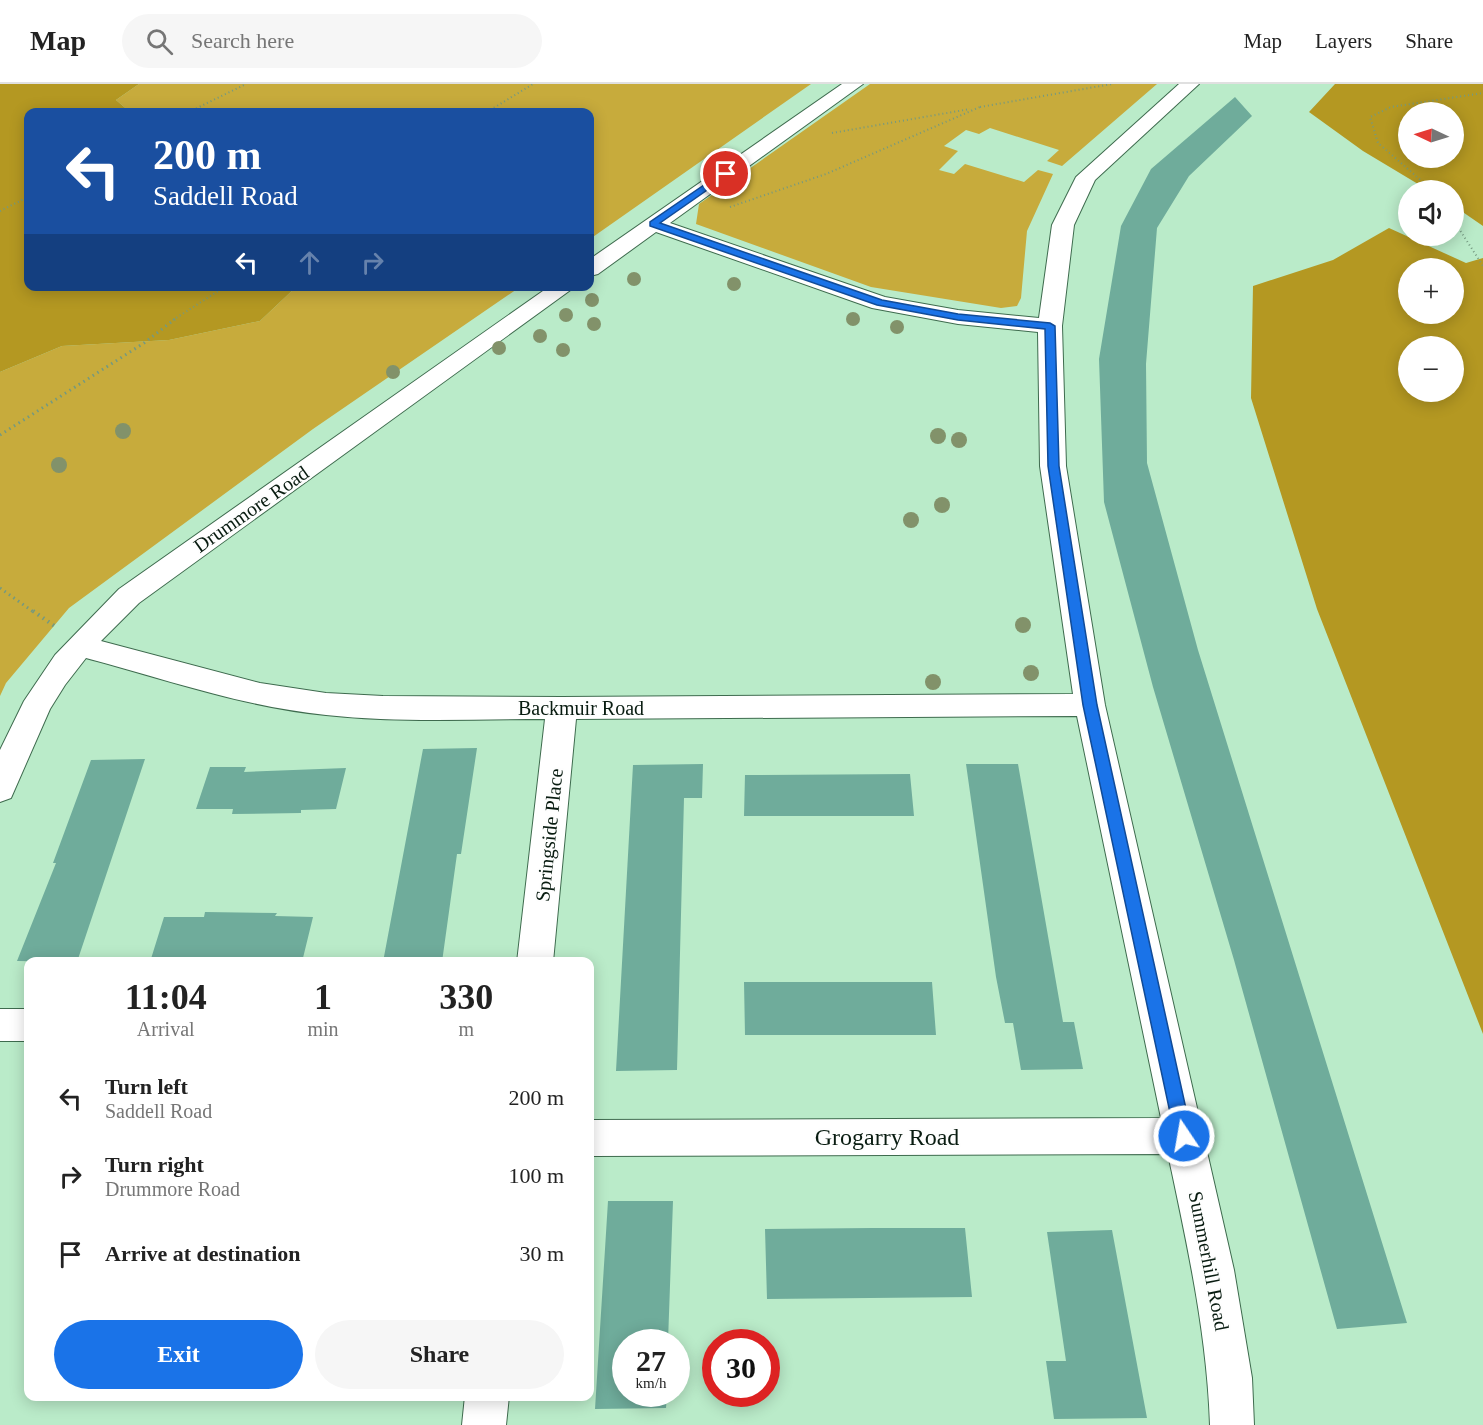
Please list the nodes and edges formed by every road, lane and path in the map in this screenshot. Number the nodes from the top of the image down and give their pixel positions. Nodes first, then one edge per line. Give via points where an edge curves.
1 (246, 84) edge
2 (533, 84) edge
3 (854, 84) edge
4 (1112, 84) edge
5 (1190, 84) edge
6 (1483, 93) edge
7 (980, 107) junction
8 (197, 108) edge
9 (494, 108) edge
10 (781, 136) junction
11 (1421, 180) edge
12 (24, 199) edge
13 (721, 209) dead end
14 (0, 211) edge
15 (653, 224) junction
16 (1464, 236) edge
17 (594, 266) edge
18 (1483, 266) edge
19 (218, 291) edge
20 (558, 291) edge
21 (1050, 326) junction
22 (0, 435) edge
23 (0, 588) edge
24 (80, 646) junction
25 (1090, 705) junction
26 (562, 708) junction
27 (0, 789) edge
28 (536, 957) edge
29 (0, 1025) edge
30 (24, 1025) edge
31 (1184, 1136) junction
32 (594, 1138) edge
33 (486, 1401) edge
34 (484, 1425) edge
35 (1232, 1425) edge

1 - 8 path
2 - 9 path
3 - 10 street
4 - 7 path
5 - 21 street, Summerhill Road via 1086,177 1063,225
6 - 11 path via 1391,106 1370,117 1378,143
7 - 10 path via 834,133
7 - 13 path via 819,178
10 - 15 street
12 - 14 path
15 - 17 street
15 - 21 street via 880,303 958,317
16 - 18 path
19 - 22 path
20 - 24 street, Drummore Road via 129,596
21 - 25 street, Summerhill Road via 1053,466
23 - 24 path
24 - 26 street, Backmuir Road via 288,699 383,707
24 - 27 street, Drummore Road via 54,677 35,709
25 - 26 street, Backmuir Road
25 - 31 street, Summerhill Road
26 - 28 street, Springside Place
29 - 30 street
31 - 32 street, Grogarry Road
31 - 35 street, Summerhill Road via 1214,1270 1230,1378
33 - 34 street

